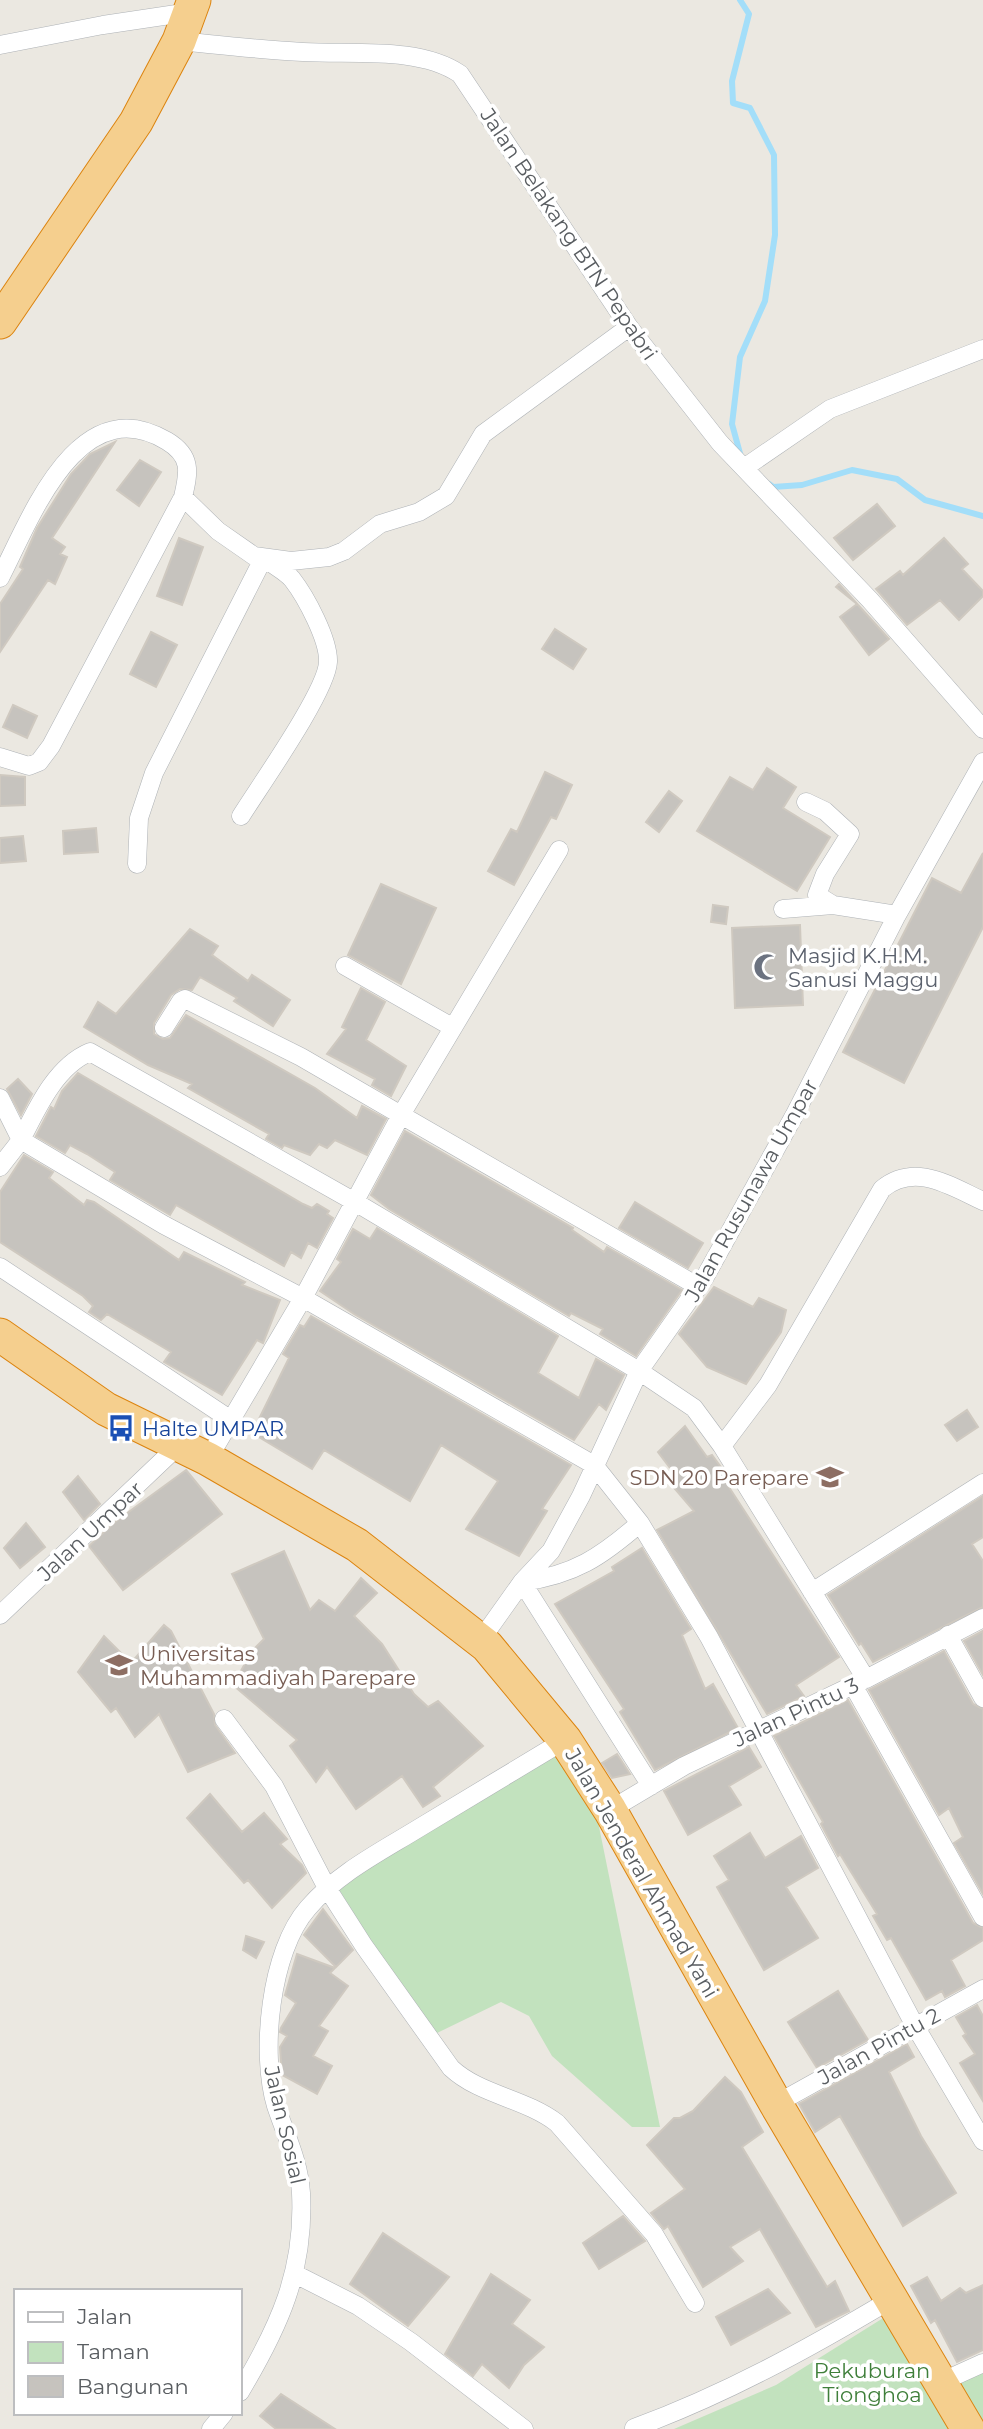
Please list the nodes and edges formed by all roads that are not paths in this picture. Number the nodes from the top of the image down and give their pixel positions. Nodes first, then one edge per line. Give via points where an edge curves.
1 (188, 18) edge
2 (2, 46) edge
3 (0, 322) edge
4 (628, 327) junction
5 (983, 349) edge
6 (744, 468) junction
7 (183, 497) junction
8 (264, 559) junction
9 (0, 578) edge
10 (983, 729) edge
11 (0, 757) edge
12 (983, 762) edge
13 (806, 802) dead end
14 (241, 816) dead end
15 (559, 850) dead end
16 (137, 864) dead end
17 (833, 905) junction
18 (783, 909) dead end
19 (898, 915) junction
20 (345, 966) dead end
21 (452, 1027) junction
22 (164, 1028) dead end
23 (0, 1098) edge
24 (401, 1115) junction
25 (21, 1140) junction
26 (0, 1167) edge
27 (983, 1201) edge
28 (355, 1202) junction
29 (0, 1267) edge
30 (699, 1287) junction
31 (303, 1298) junction
32 (0, 1335) edge
33 (639, 1371) junction
34 (231, 1420) junction
35 (178, 1445) junction
36 (722, 1446) junction
37 (208, 1459) junction
38 (594, 1465) junction
39 (983, 1483) edge
40 (640, 1523) junction
41 (522, 1582) junction
42 (812, 1592) junction
43 (0, 1615) edge
44 (983, 1618) edge
45 (948, 1635) junction
46 (480, 1641) junction
47 (860, 1682) junction
48 (983, 1698) edge
49 (224, 1719) dead end
50 (759, 1729) junction
51 (565, 1740) junction
52 (652, 1786) junction
53 (610, 1810) junction
54 (327, 1888) junction
55 (983, 1917) edge
56 (983, 1989) edge
57 (915, 2026) junction
58 (776, 2104) junction
59 (983, 2141) edge
60 (295, 2274) junction
61 (890, 2300) junction
62 (695, 2303) dead end
63 (983, 2363) edge
64 (939, 2383) junction
65 (242, 2388) edge
66 (222, 2415) edge
67 (634, 2428) edge
68 (211, 2429) edge
69 (524, 2429) edge
70 (968, 2429) edge

1 - 2 street, Jalan Belakang BTN Pepabri via 103,24
1 - 3 highway via 136,122
1 - 4 street, Jalan Belakang BTN Pepabri via 300,52 422,57 445,63 460,74 482,105
4 - 6 street, Jalan Belakang BTN Pepabri
4 - 8 street via 483,435 446,496 380,524 329,557
5 - 6 street via 830,409
6 - 10 street, Jalan Belakang BTN Pepabri via 870,600
7 - 8 street via 225,537
7 - 9 street via 189,471 178,449 148,432 119,429 100,433 71,453
7 - 11 street via 51,746 39,762 29,766
8 - 14 street via 295,584 324,637 328,663 297,728
8 - 16 street via 154,773 139,818
12 - 19 street, Jalan Rusunawa Umpar
13 - 17 street via 825,811 850,834 817,895
15 - 21 street
17 - 18 street
17 - 19 street
19 - 30 street, Jalan Rusunawa Umpar
20 - 21 street
21 - 24 street
22 - 24 street via 185,999 301,1057
23 - 25 street
24 - 28 street
24 - 30 street
25 - 26 street
25 - 28 street via 59,1075 72,1059 90,1052
25 - 31 street via 164,1225
27 - 36 street via 936,1179 909,1175 882,1189 768,1385
28 - 31 street
28 - 33 street
29 - 34 street
30 - 33 street, Jalan Rusunawa Umpar
31 - 34 street
31 - 38 street
32 - 35 highway, Jalan Jenderal Ahmad Yani via 106,1409
33 - 36 street via 694,1408
33 - 38 street, Jalan Rusunawa Umpar
34 - 37 street
35 - 37 highway, Jalan Jenderal Ahmad Yani
35 - 43 street, Jalan Umpar
36 - 42 street
37 - 46 highway, Jalan Jenderal Ahmad Yani via 357,1545
38 - 40 street
38 - 41 street, Jalan Rusunawa Umpar via 551,1551
39 - 42 street
40 - 41 street via 592,1562 564,1574
40 - 50 street
41 - 46 street, Jalan Rusunawa Umpar
41 - 52 street
42 - 47 street
44 - 45 street, Jalan Pintu 3
45 - 47 street, Jalan Pintu 3
45 - 48 street
46 - 51 highway, Jalan Jenderal Ahmad Yani
47 - 50 street, Jalan Pintu 3
47 - 55 street
49 - 54 street via 274,1786
50 - 52 street, Jalan Pintu 3
50 - 57 street
51 - 53 highway, Jalan Jenderal Ahmad Yani
51 - 54 street, Jalan Sosial via 349,1870
52 - 53 street, Jalan Pintu 3
53 - 58 highway, Jalan Jenderal Ahmad Yani
54 - 60 street, Jalan Sosial via 291,1935 271,2011 268,2069 298,2168 301,2195
54 - 62 street via 451,2068 467,2082 528,2104 556,2123 653,2234
56 - 57 street, Jalan Pintu 2
57 - 58 street, Jalan Pintu 2
57 - 59 street
58 - 61 highway, Jalan Jenderal Ahmad Yani
60 - 65 street, Jalan Sosial via 275,2330
60 - 69 street via 358,2306
61 - 64 highway, Jalan Jenderal Ahmad Yani
61 - 67 street via 835,2335
63 - 64 street
64 - 70 highway, Jalan Jenderal Ahmad Yani
66 - 68 street

